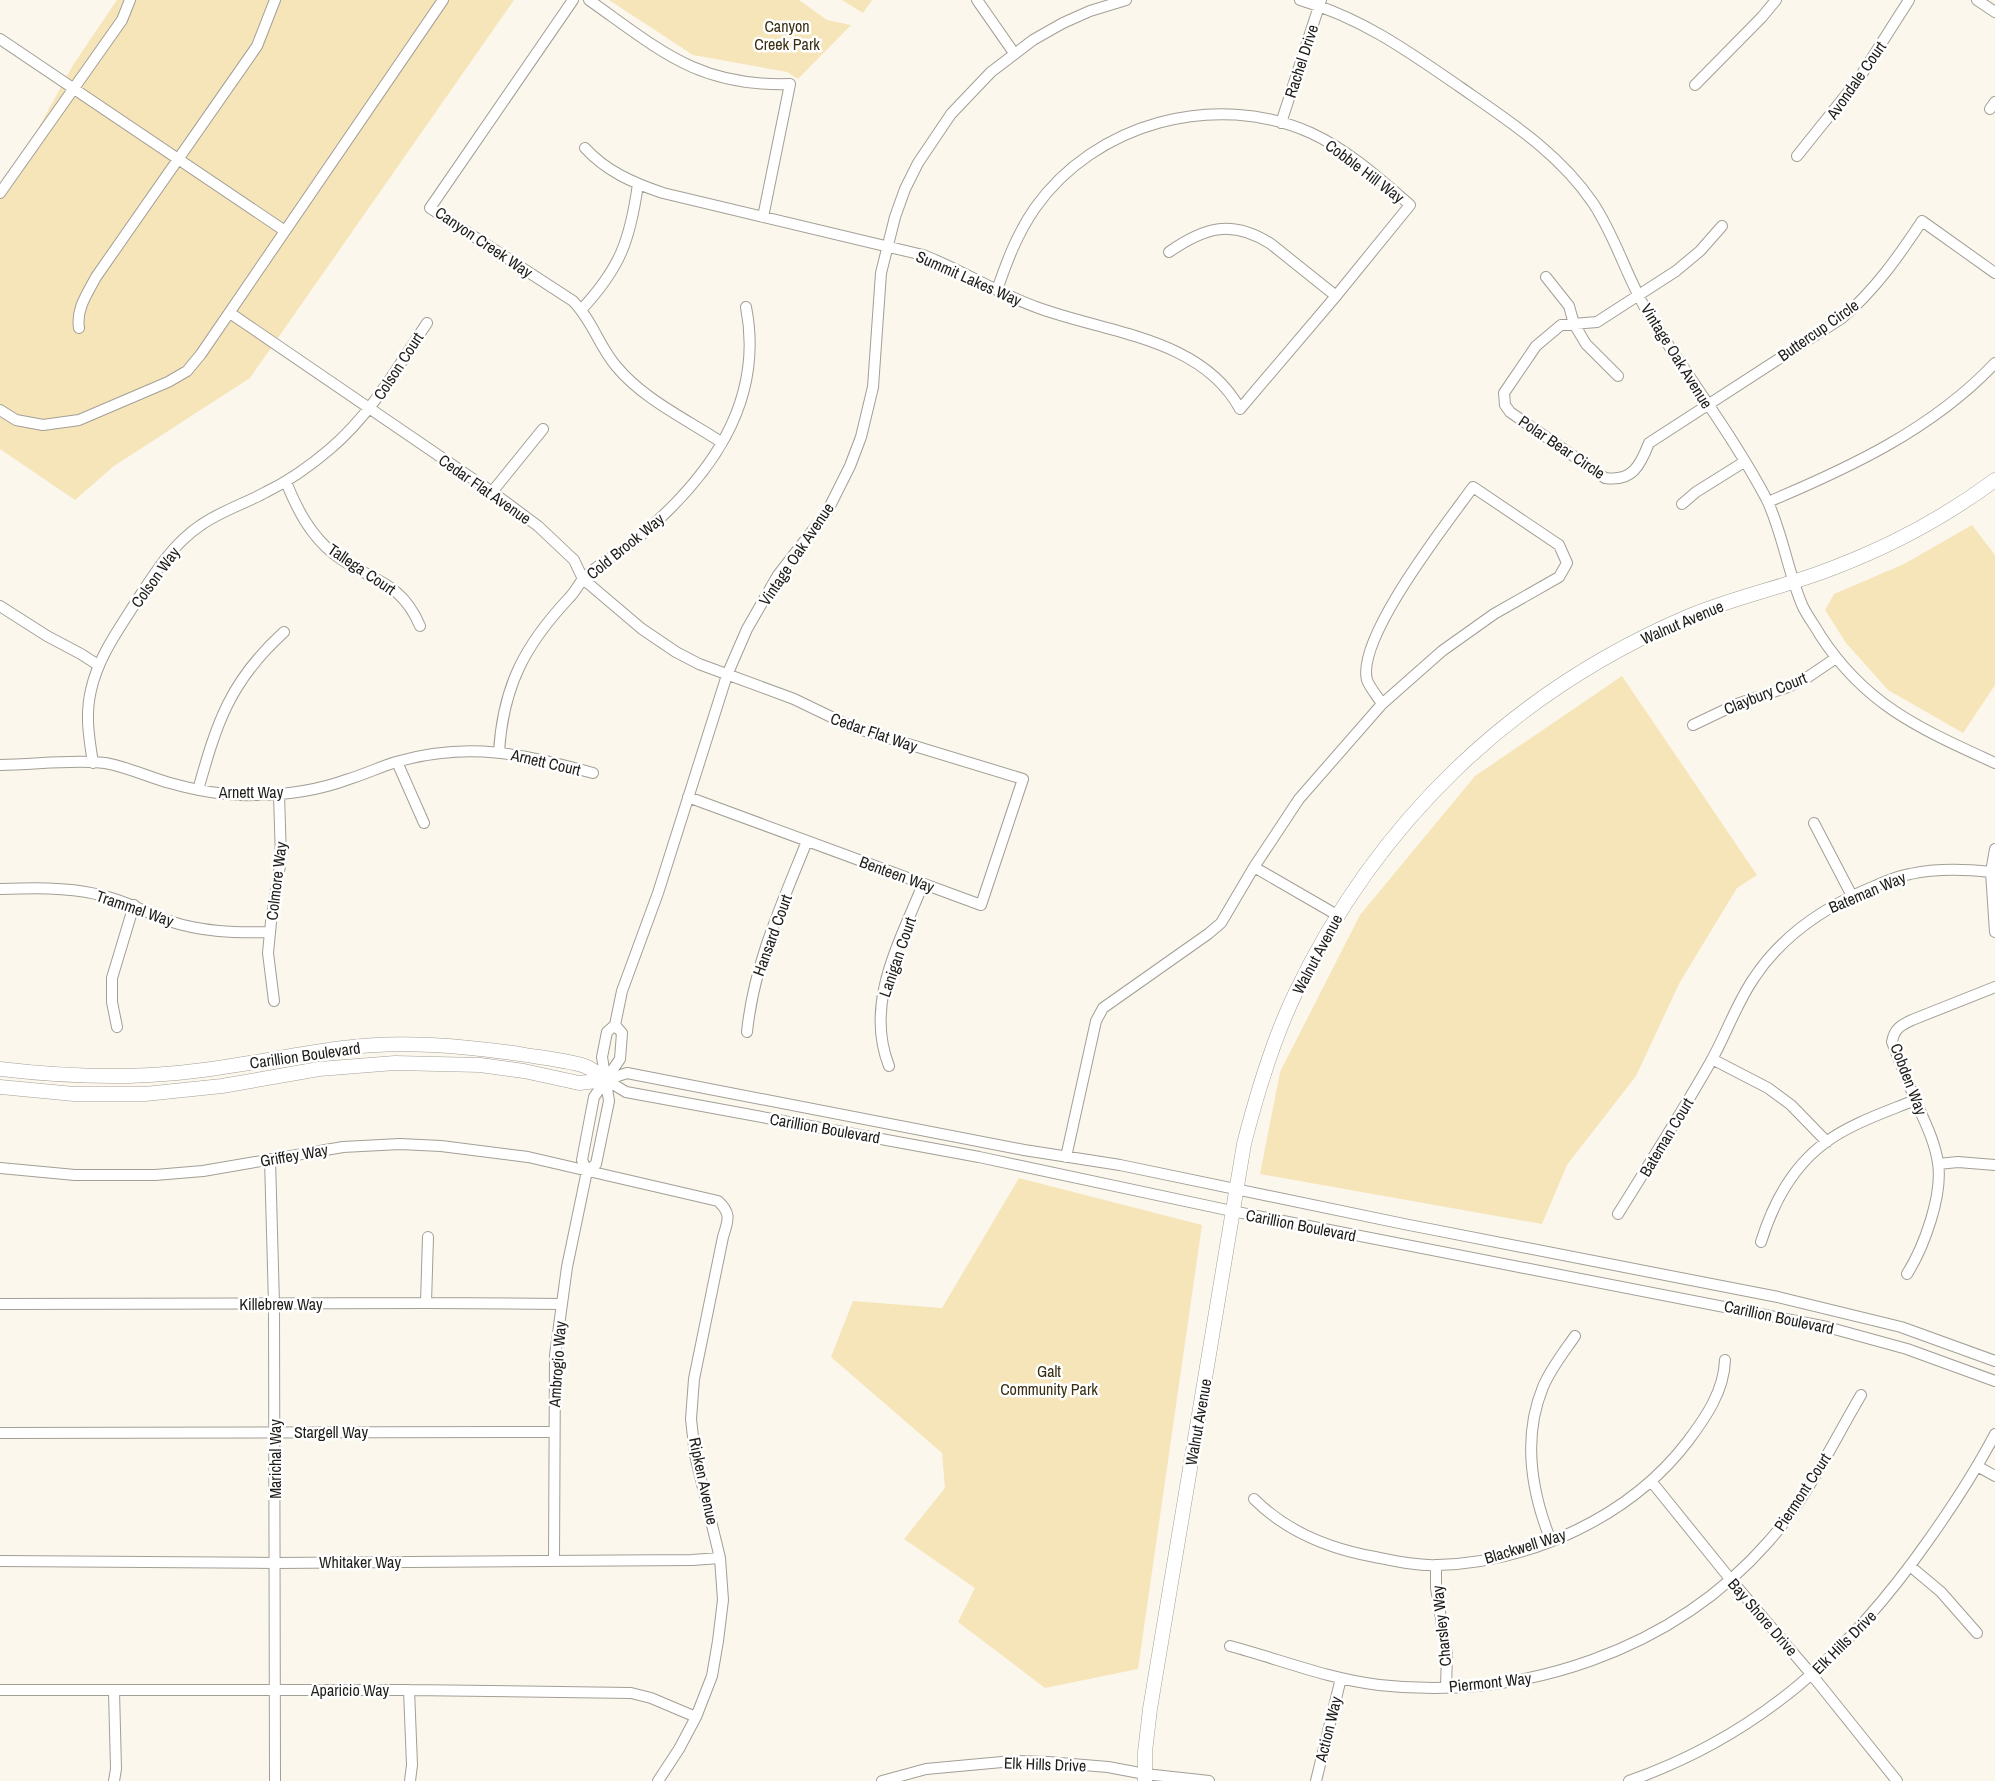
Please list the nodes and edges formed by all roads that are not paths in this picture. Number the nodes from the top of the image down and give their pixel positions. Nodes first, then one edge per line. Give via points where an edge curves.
1 (130, 0) edge
2 (275, 0) edge
3 (443, 0) edge
4 (573, 0) edge
5 (589, 0) edge
6 (977, 0) edge
7 (1300, 0) edge
8 (1776, 0) edge
9 (1909, 0) edge
10 (1977, 0) edge
11 (1119, 1) edge
12 (1321, 3) edge
13 (1995, 12) edge
14 (0, 39) edge
15 (1014, 53) junction
16 (1695, 85) dead end
17 (73, 89) junction
18 (1281, 123) junction
19 (585, 148) dead end
20 (1797, 156) dead end
21 (178, 160) junction
22 (638, 184) junction
23 (1, 191) edge
24 (763, 217) junction
25 (1722, 226) dead end
26 (285, 231) junction
27 (886, 246) junction
28 (1169, 252) dead end
29 (1995, 273) edge
30 (1546, 277) dead end
31 (997, 290) junction
32 (1638, 294) junction
33 (1336, 296) junction
34 (746, 307) dead end
35 (581, 310) junction
36 (230, 313) junction
37 (427, 323) dead end
38 (1574, 324) junction
39 (79, 328) dead end
40 (1995, 363) edge
41 (1618, 376) dead end
42 (1708, 405) junction
43 (1240, 409) joint
44 (0, 410) edge
45 (370, 410) junction
46 (543, 429) dead end
47 (721, 442) junction
48 (1744, 462) junction
49 (1995, 480) edge
50 (286, 482) junction
51 (492, 492) junction
52 (1768, 502) junction
53 (1682, 504) dead end
54 (583, 579) junction
55 (1794, 582) junction
56 (0, 606) edge
57 (420, 626) dead end
58 (284, 632) dead end
59 (1836, 658) junction
60 (98, 665) junction
61 (727, 675) junction
62 (1382, 704) junction
63 (1693, 725) dead end
64 (500, 752) junction
65 (396, 762) junction
66 (93, 763) junction
67 (1995, 763) edge
68 (0, 765) edge
69 (593, 773) dead end
70 (1023, 779) joint
71 (198, 790) junction
72 (279, 794) junction
73 (688, 797) junction
74 (424, 823) dead end
75 (1814, 824) dead end
76 (807, 841) junction
77 (1995, 849) edge
78 (1254, 867) junction
79 (1991, 872) junction
80 (923, 884) junction
81 (0, 889) edge
82 (1852, 896) junction
83 (134, 905) junction
84 (1337, 915) junction
85 (269, 932) junction
86 (1995, 932) edge
87 (1995, 987) edge
88 (274, 1001) dead end
89 (615, 1025) junction
90 (117, 1027) dead end
91 (747, 1032) dead end
92 (1712, 1059) junction
93 (889, 1066) dead end
94 (0, 1069) edge
95 (606, 1080) junction
96 (0, 1087) edge
97 (1916, 1100) junction
98 (1827, 1142) junction
99 (1066, 1157) junction
100 (270, 1159) junction
101 (1938, 1164) junction
102 (1995, 1166) edge
103 (0, 1168) edge
104 (587, 1171) junction
105 (1236, 1188) junction
106 (1232, 1212) junction
107 (1618, 1215) dead end
108 (428, 1238) dead end
109 (1761, 1242) dead end
110 (1907, 1274) dead end
111 (426, 1303) junction
112 (0, 1304) edge
113 (274, 1304) junction
114 (562, 1305) junction
115 (1575, 1336) dead end
116 (1725, 1360) dead end
117 (1995, 1361) edge
118 (1995, 1381) edge
119 (1861, 1395) dead end
120 (275, 1432) junction
121 (553, 1432) junction
122 (0, 1433) edge
123 (1995, 1434) edge
124 (1977, 1467) junction
125 (1995, 1476) edge
126 (1651, 1481) junction
127 (1254, 1499) dead end
128 (1551, 1541) junction
129 (720, 1558) junction
130 (554, 1560) junction
131 (0, 1561) edge
132 (275, 1563) junction
133 (1436, 1565) junction
134 (1910, 1566) junction
135 (1731, 1580) junction
136 (1977, 1633) dead end
137 (1230, 1646) dead end
138 (1812, 1675) junction
139 (1341, 1678) junction
140 (1446, 1687) junction
141 (0, 1690) edge
142 (276, 1690) junction
143 (409, 1690) junction
144 (114, 1691) junction
145 (696, 1717) junction
146 (1145, 1778) edge
147 (114, 1781) edge
148 (274, 1781) edge
149 (410, 1781) edge
150 (658, 1781) edge
151 (882, 1781) edge
152 (1209, 1781) edge
153 (1316, 1781) edge
154 (1629, 1781) edge
155 (1897, 1781) edge

1 - 17 street via 122,20
2 - 21 street via 257,46
3 - 26 street
4 - 35 street, Canyon Creek Way via 430,208
5 - 24 street via 660,51 699,71 742,83 790,84
6 - 15 street
7 - 12 street, Vintage Oak Avenue
8 - 16 street
9 - 20 street, Avondale Court via 1858,80
10 - 13 street
11 - 15 street, Vintage Oak Avenue via 1064,23
12 - 18 street, Rachel Drive
12 - 32 street, Vintage Oak Avenue via 1393,41 1516,125 1556,159 1605,223
14 - 17 street
15 - 27 street, Vintage Oak Avenue via 970,92 933,138 905,189
17 - 21 street
17 - 23 street
18 - 31 street, Cobble Hill Way via 1235,114 1192,115 1146,126 1099,148 1064,175 1036,207 1014,244
18 - 33 street, Cobble Hill Way via 1308,132 1346,153 1410,205
19 - 22 street, Summit Lakes Way via 607,168
21 - 26 street
21 - 39 street via 96,277 77,317
22 - 24 street, Summit Lakes Way
22 - 35 street via 633,219 622,253 605,282
24 - 27 street, Summit Lakes Way
25 - 32 street, Polar Bear Circle via 1676,271
26 - 36 street
27 - 31 street, Summit Lakes Way via 939,261
27 - 61 street, Vintage Oak Avenue via 873,387 861,437 825,514 778,575 747,629
28 - 33 street via 1205,231 1244,230 1271,244
29 - 42 street, Buttercup Circle via 1922,221 1859,304
30 - 38 street via 1569,306
31 - 43 street, Summit Lakes Way via 1061,316 1163,346 1208,372 1230,391
32 - 38 street, Polar Bear Circle via 1598,322
32 - 42 street, Vintage Oak Avenue
33 - 43 street, Cobble Hill Way
34 - 47 street, Cold Brook Way via 751,342 748,376 739,409
35 - 47 street, Canyon Creek Way via 601,345 628,379
36 - 44 street via 187,371 79,420 43,425 16,420
36 - 45 street, Cedar Flat Avenue
37 - 45 street, Colson Court
38 - 41 street via 1586,344
38 - 42 street, Polar Bear Circle via 1561,325 1536,346 1504,393 1505,405 1605,478 1626,478 1649,443
40 - 52 street via 1926,421 1847,468
42 - 48 street, Vintage Oak Avenue
45 - 50 street, Colson Way via 332,447
45 - 51 street, Cedar Flat Avenue
46 - 51 street
47 - 54 street, Cold Brook Way via 670,510
48 - 52 street, Vintage Oak Avenue
48 - 53 street
49 - 55 street, Walnut Avenue via 1894,542
50 - 57 street, Tallega Court via 302,517 320,540 348,564 390,586 410,607
50 - 60 street, Colson Way via 220,513 181,542 157,571
51 - 54 street, Cedar Flat Avenue via 538,526 574,560
52 - 55 street, Vintage Oak Avenue
54 - 61 street, Cedar Flat Avenue via 659,641
54 - 64 street, Cold Brook Way via 525,655 507,700
55 - 59 street, Vintage Oak Avenue via 1804,608
55 - 84 street, Walnut Avenue via 1689,616 1607,656 1541,698 1490,738 1415,811
56 - 60 street
58 - 71 street via 252,664 230,697
59 - 63 street, Claybury Court via 1788,687 1747,700
59 - 67 street, Vintage Oak Avenue via 1886,706
60 - 66 street, Colson Way via 88,715
61 - 70 street, Cedar Flat Way via 794,699 852,727
61 - 73 street, Vintage Oak Avenue
62 - 62 street via 1442,651 1494,614 1559,577 1567,563 1559,545 1473,487 1391,603 1380,626 1369,654 1367,680
62 - 78 street via 1299,799
64 - 65 street, Arnett Way via 447,752
64 - 69 street, Arnett Court
65 - 72 street, Arnett Way via 331,785
65 - 74 street
66 - 68 street, Arnett Way
66 - 71 street, Arnett Way via 126,768
70 - 80 street, Benteen Way via 981,904
71 - 72 street, Arnett Way
72 - 85 street, Colmore Way via 281,859
73 - 76 street, Benteen Way
73 - 89 street, Vintage Oak Avenue via 622,991
75 - 82 street
76 - 80 street, Benteen Way
76 - 91 street, Hansard Court via 759,966
77 - 79 street
78 - 84 street
78 - 99 street via 1221,923 1102,1008
79 - 82 street, Bateman Way via 1946,869 1908,874
79 - 86 street
80 - 93 street, Lanigan Court via 882,994 880,1035
81 - 83 street, Trammel Way via 80,891
82 - 92 street, Bateman Way via 1825,910 1774,952 1754,976
83 - 85 street, Trammel Way via 198,928
83 - 90 street via 112,978
84 - 105 street, Walnut Avenue via 1294,996 1274,1044 1249,1124
85 - 88 street, Colmore Way
87 - 97 street, Cobden Way via 1912,1020 1894,1032 1892,1042
89 - 95 street, Vintage Oak Avenue via 607,1032 602,1057
89 - 95 street, Vintage Oak Avenue via 622,1033 620,1059
92 - 98 street via 1768,1088
92 - 107 street, Bateman Court
94 - 95 street, Carillion Boulevard via 120,1077 228,1067 345,1047 431,1045 486,1049 586,1066
95 - 96 street, Carillion Boulevard via 579,1083 480,1065 395,1063 320,1069 145,1094 74,1094
95 - 99 street, Carillion Boulevard via 627,1073
95 - 104 street, Ambrogio Way via 609,1101 596,1164
95 - 104 street, Ambrogio Way via 594,1097 582,1161
95 - 106 street, Carillion Boulevard via 626,1092 979,1157
97 - 98 street via 1860,1123
97 - 101 street, Cobden Way
98 - 109 street via 1804,1163 1775,1203
99 - 105 street, Carillion Boulevard
100 - 103 street, Griffey Way via 155,1175 75,1175
100 - 104 street, Griffey Way via 352,1146 431,1145 528,1156
100 - 113 street, Marichal Way
101 - 102 street
101 - 110 street via 1926,1235
104 - 114 street, Ambrogio Way
104 - 129 street, Ripken Avenue via 697,1195 718,1201 726,1209 728,1220 694,1378 692,1419 697,1464
105 - 106 street, Walnut Avenue
105 - 117 street, Carillion Boulevard via 1778,1297 1901,1328
106 - 118 street, Carillion Boulevard via 1827,1327 1907,1349
106 - 146 street, Walnut Avenue via 1152,1697
108 - 111 street
111 - 113 street, Killebrew Way
111 - 114 street, Killebrew Way
112 - 113 street, Killebrew Way
113 - 120 street, Marichal Way
114 - 121 street, Ambrogio Way via 555,1355
115 - 128 street via 1543,1386 1532,1437 1535,1492
116 - 126 street, Blackwell Way via 1722,1385 1708,1412
119 - 135 street, Piermont Court via 1787,1518
120 - 121 street, Stargell Way
120 - 122 street, Stargell Way
120 - 132 street, Marichal Way
121 - 130 street, Ambrogio Way
123 - 124 street, Elk Hills Drive
124 - 125 street
124 - 134 street, Elk Hills Drive
126 - 128 street, Blackwell Way via 1605,1515
126 - 135 street, Bay Shore Drive
127 - 133 street, Blackwell Way via 1276,1520 1327,1545 1356,1554
128 - 133 street, Blackwell Way via 1490,1558
129 - 130 street, Whitaker Way
129 - 145 street, Ripken Avenue via 723,1600 718,1641 712,1676
130 - 132 street, Whitaker Way
131 - 132 street, Whitaker Way
132 - 142 street, Marichal Way
133 - 140 street, Charsley Way via 1447,1655
134 - 136 street via 1941,1592
134 - 138 street, Elk Hills Drive via 1860,1629
135 - 138 street, Bay Shore Drive
135 - 140 street, Piermont Way via 1674,1620 1612,1653 1530,1679
137 - 139 street, Piermont Way
138 - 154 street, Elk Hills Drive via 1757,1717 1710,1746
138 - 155 street, Bay Shore Drive
139 - 140 street, Piermont Way via 1378,1685
139 - 153 street, Action Way
141 - 144 street, Aparicio Way
142 - 143 street, Aparicio Way
142 - 144 street, Aparicio Way
142 - 148 street, Marichal Way
143 - 145 street, Aparicio Way via 631,1693
143 - 149 street
144 - 147 street
145 - 150 street, Ripken Avenue
146 - 151 street, Elk Hills Drive via 1108,1767 1013,1761 926,1769
146 - 152 street, Elk Hills Drive

